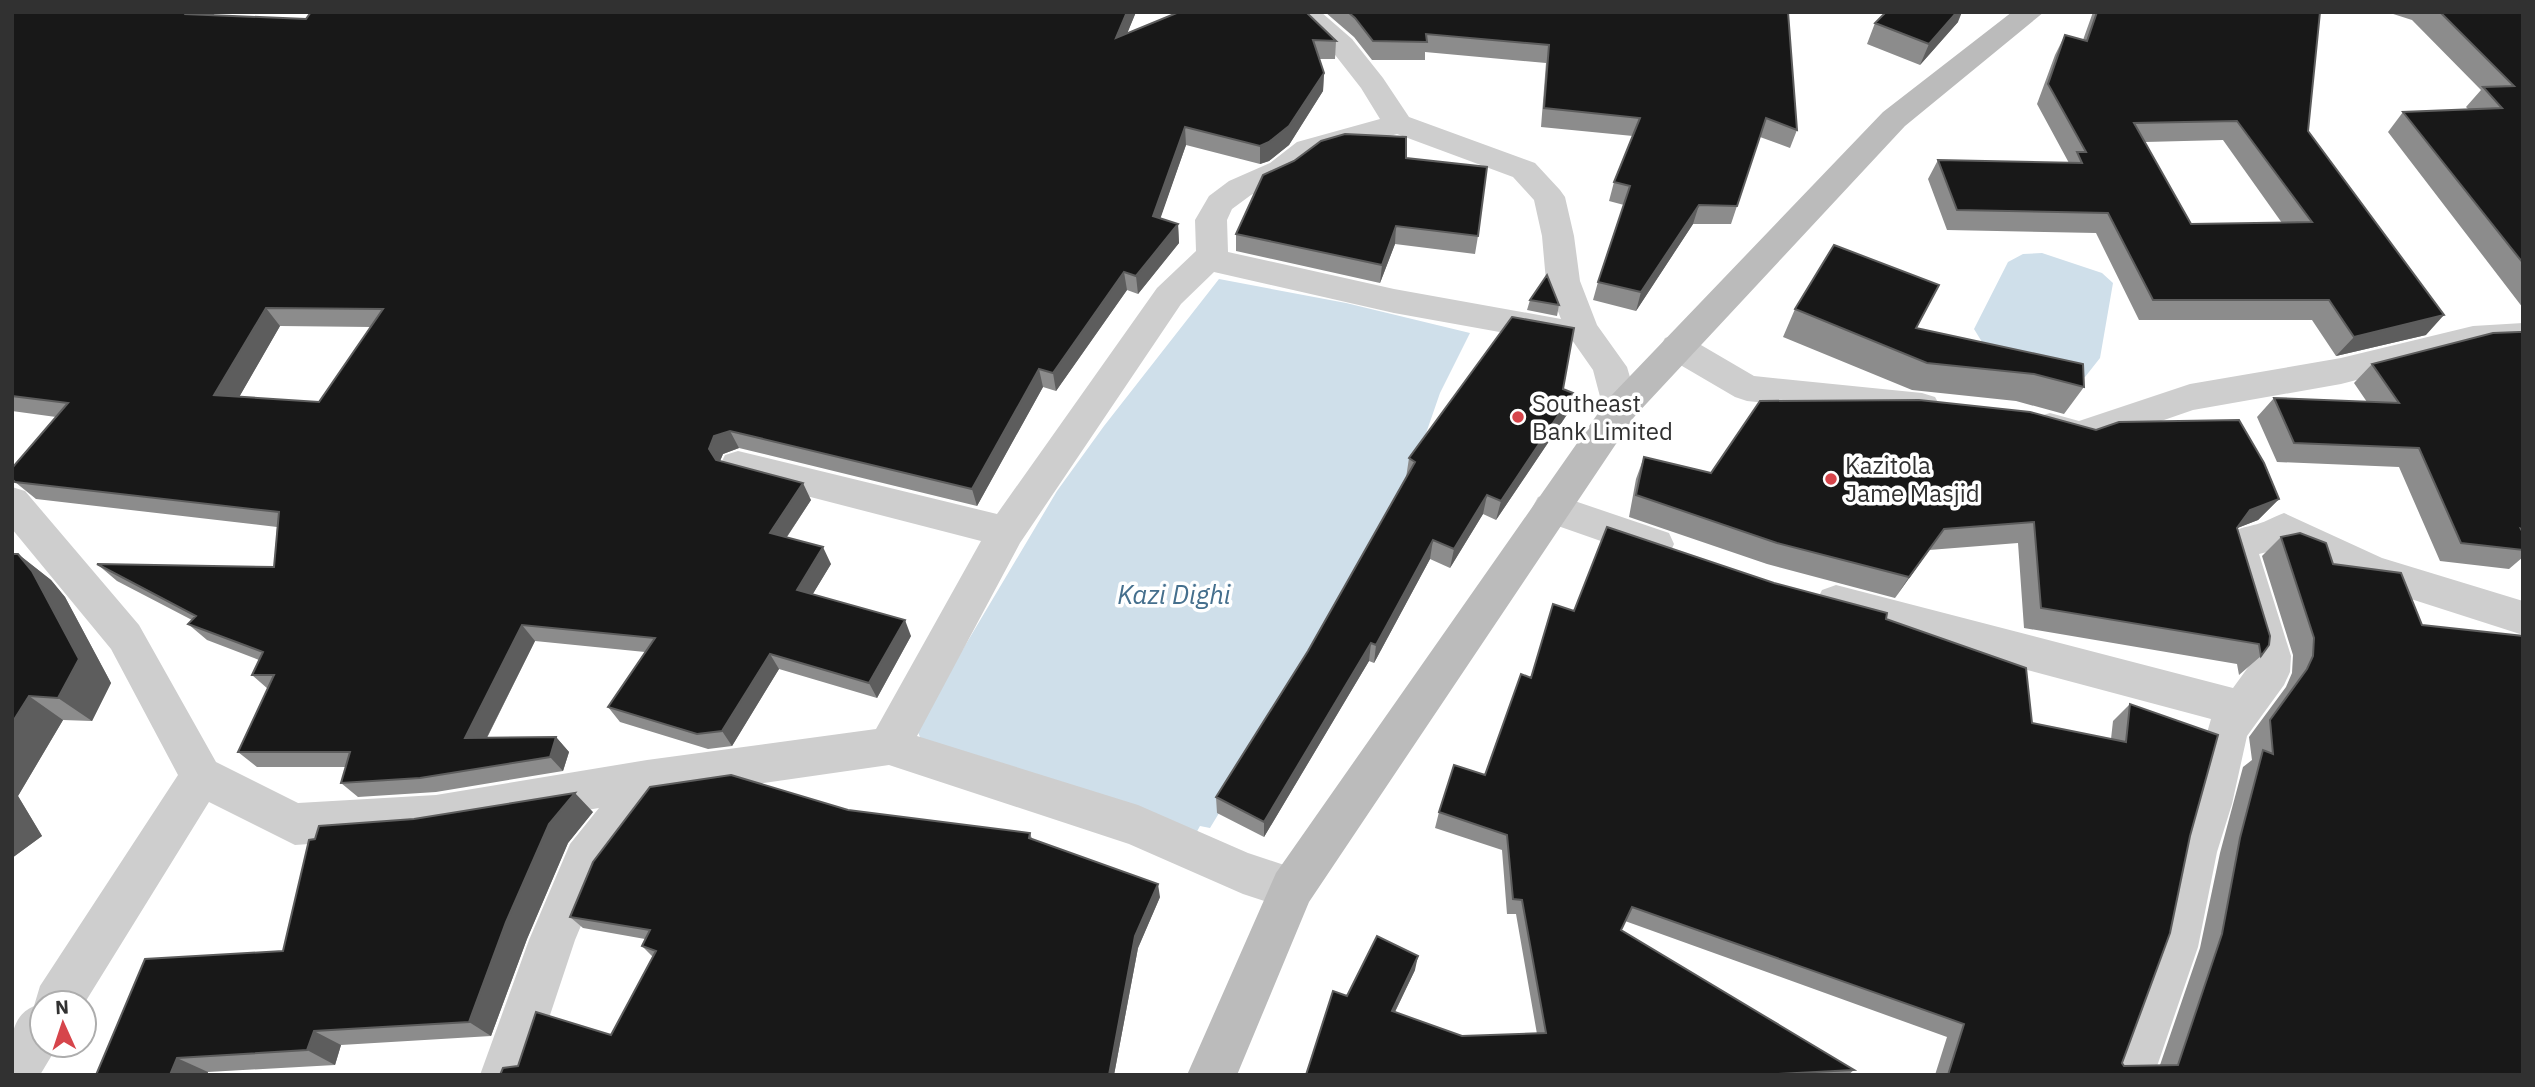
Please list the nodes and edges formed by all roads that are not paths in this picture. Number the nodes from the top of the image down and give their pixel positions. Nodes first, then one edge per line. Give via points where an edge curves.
1 (1304, 12) edge
2 (2030, 12) edge
3 (1398, 124) junction
4 (1207, 259) junction
5 (2523, 335) edge
6 (1586, 336) junction
7 (1677, 347) junction
8 (2225, 390) junction
9 (1621, 408) junction
10 (1948, 409) edge
11 (2016, 418) edge
12 (2242, 429) edge
13 (738, 465) edge
14 (2269, 493) edge
15 (1551, 508) junction
16 (15, 511) edge
17 (2285, 532) junction
18 (1006, 533) junction
19 (1690, 557) edge
20 (1805, 594) edge
21 (2523, 618) edge
22 (2242, 709) junction
23 (889, 746) junction
24 (201, 776) junction
25 (647, 780) junction
26 (1292, 888) junction
27 (66, 989) edge
28 (28, 1049) edge
29 (12, 1074) edge
30 (505, 1075) edge
31 (1212, 1075) edge
32 (2129, 1075) edge

1 - 3 street via 1342,46
2 - 7 main road via 1894,118
3 - 4 street via 1308,149 1281,170 1240,188 1220,203 1211,220 1212,255
3 - 6 street via 1524,170 1549,197 1563,281
4 - 6 street via 1394,301
4 - 18 street via 1169,296
5 - 8 street via 2473,338 2341,371
6 - 9 street via 1610,367
7 - 9 main road
7 - 10 street via 1747,388
8 - 11 street via 2190,397 2080,435
8 - 12 street
9 - 15 main road
13 - 18 street
14 - 17 street
15 - 19 street
15 - 26 main road
16 - 24 street via 125,637
17 - 21 street via 2372,571
17 - 22 street via 2252,539 2238,548 2271,656 2269,672
18 - 23 street
20 - 22 street
22 - 32 street via 2227,729 2175,947
23 - 25 street
23 - 26 street via 1138,826 1243,873
24 - 25 street via 295,824 436,815
24 - 27 street
25 - 30 street via 586,859
26 - 31 main road
28 - 29 street

